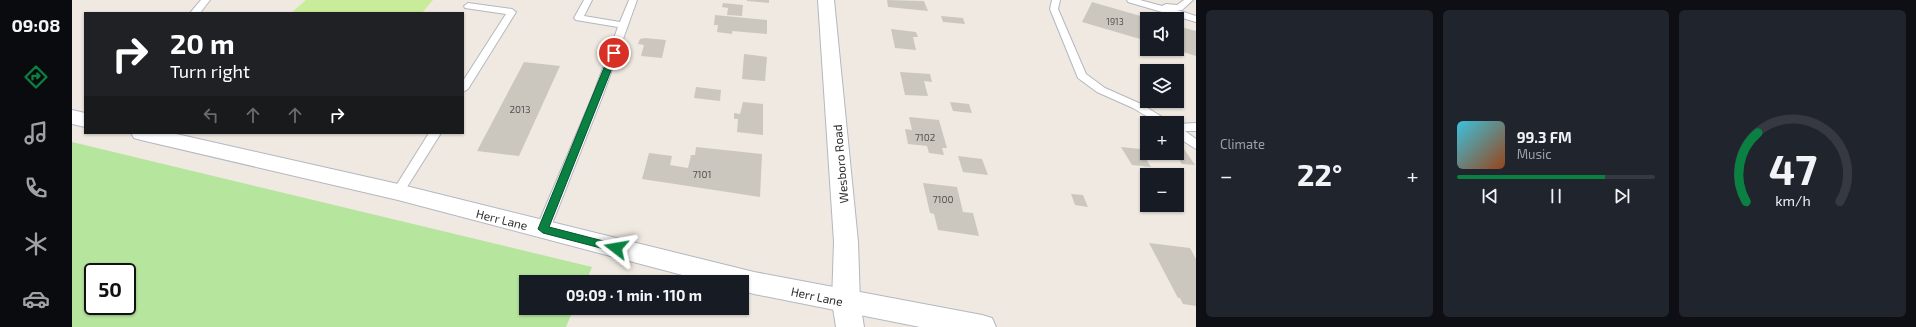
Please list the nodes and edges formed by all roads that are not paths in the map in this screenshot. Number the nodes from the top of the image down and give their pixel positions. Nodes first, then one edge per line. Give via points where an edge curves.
1 (206, 0) edge
2 (588, 0) edge
3 (633, 0) edge
4 (826, 0) edge
5 (1056, 0) edge
6 (1131, 0) edge
7 (1189, 0) edge
8 (468, 6) dead end
9 (1156, 7) junction
10 (195, 12) edge
11 (1196, 19) edge
12 (625, 25) junction
13 (464, 87) edge
14 (1154, 116) edge
15 (1196, 127) edge
16 (1184, 129) edge
17 (145, 134) edge
18 (434, 134) edge
19 (1184, 136) edge
20 (1196, 145) edge
21 (398, 192) junction
22 (543, 229) junction
23 (848, 315) edge
24 (982, 327) edge

1 - 10 lane
2 - 12 lane via 579,18
3 - 12 lane
4 - 23 main road, Wesboro Road via 846,242
5 - 14 lane via 1054,9 1082,76 1097,88
6 - 9 lane
7 - 9 lane via 1179,8
8 - 13 lane via 512,12
9 - 11 lane
12 - 22 lane
15 - 16 lane
17 - 21 main road, Herr Lane
18 - 21 lane
19 - 20 lane
21 - 22 main road, Herr Lane
22 - 23 main road, Herr Lane via 754,283
23 - 24 main road, Herr Lane

